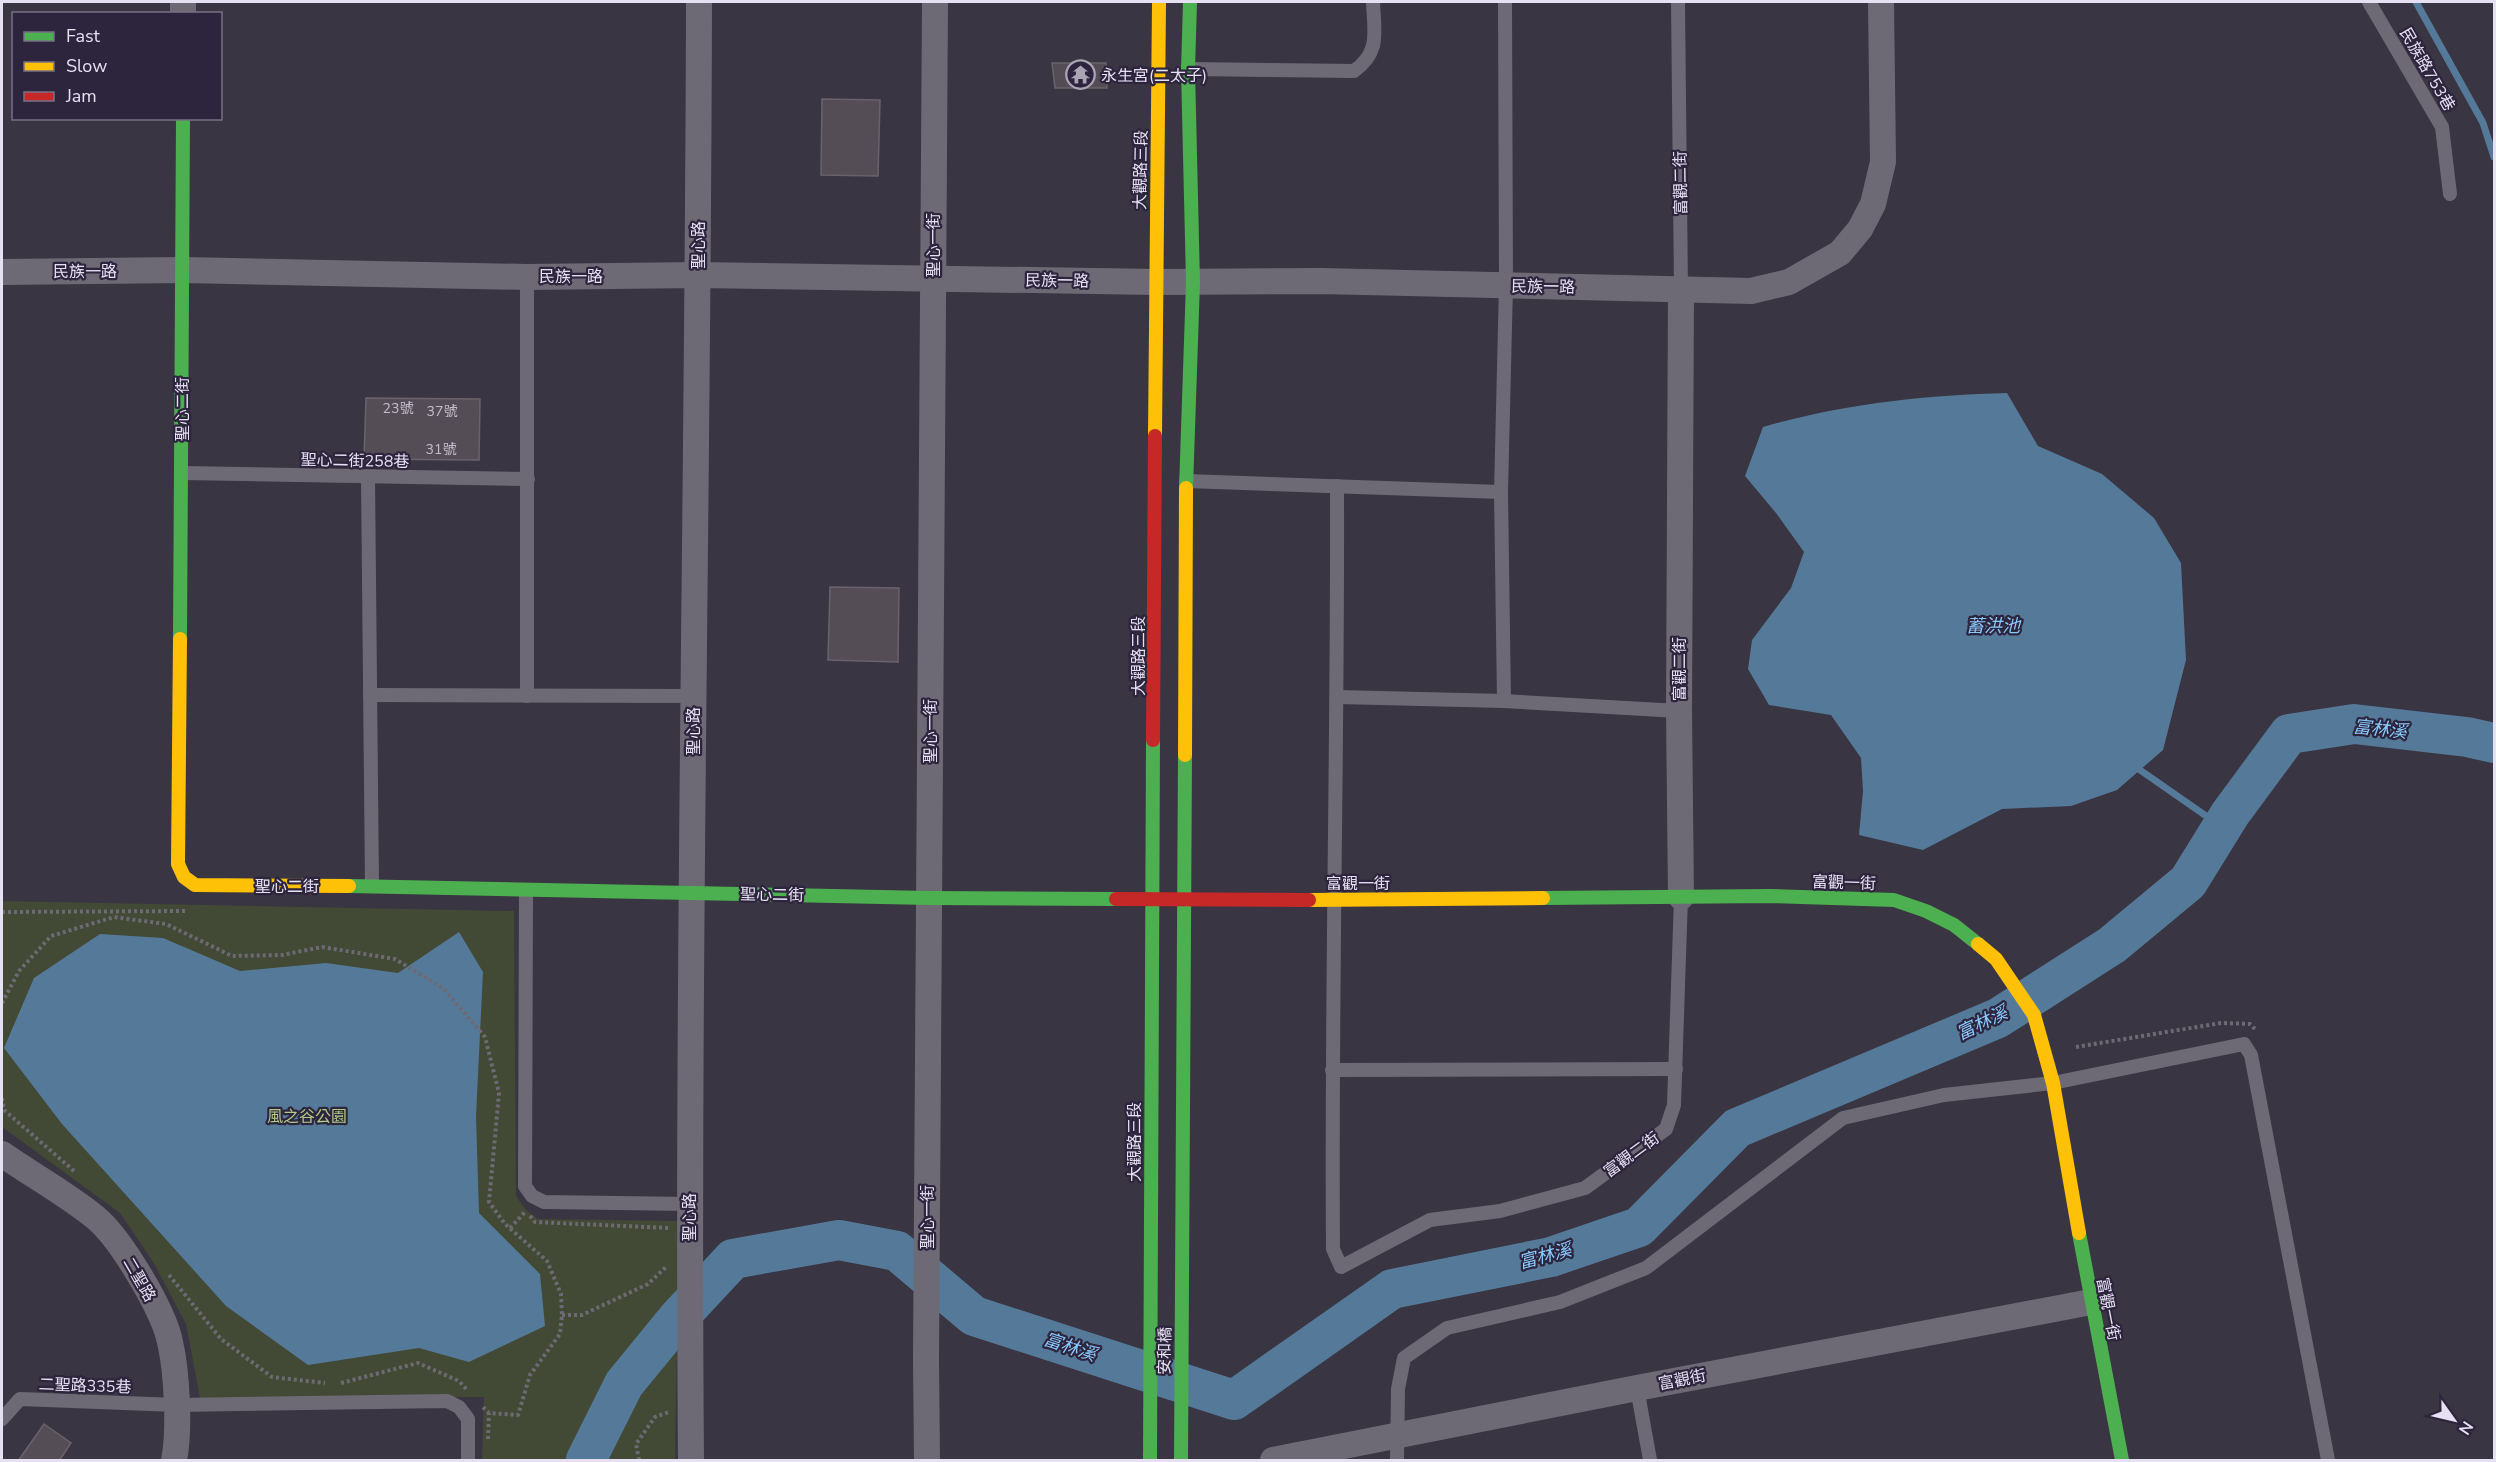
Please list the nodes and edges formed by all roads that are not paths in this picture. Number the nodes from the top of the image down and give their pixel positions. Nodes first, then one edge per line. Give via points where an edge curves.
1 (699, 2) edge
2 (935, 2) edge
3 (1160, 2) edge
4 (1190, 2) edge
5 (1372, 2) edge
6 (1505, 2) edge
7 (1678, 2) edge
8 (1881, 2) edge
9 (2369, 2) edge
10 (1158, 67) junction
11 (1188, 69) junction
12 (183, 120) edge
13 (2450, 194) dead end
14 (183, 270) junction
15 (2, 272) edge
16 (698, 275) junction
17 (527, 277) junction
18 (933, 277) junction
19 (1156, 282) junction
20 (1193, 282) junction
21 (1506, 285) junction
22 (1681, 290) junction
23 (182, 473) junction
24 (368, 477) junction
25 (528, 479) junction
26 (1186, 481) junction
27 (1337, 486) junction
28 (1501, 492) junction
29 (370, 695) junction
30 (526, 696) junction
31 (693, 696) junction
32 (1338, 697) junction
33 (1504, 701) junction
34 (1679, 711) junction
35 (372, 886) junction
36 (526, 891) junction
37 (693, 892) junction
38 (1681, 897) junction
39 (929, 898) junction
40 (1182, 898) junction
41 (1152, 900) junction
42 (1334, 900) junction
43 (1676, 1069) junction
44 (1332, 1070) junction
45 (2053, 1083) junction
46 (2, 1154) edge
47 (689, 1204) junction
48 (2091, 1302) junction
49 (1150, 1310) joint
50 (1637, 1388) junction
51 (176, 1405) junction
52 (2, 1419) edge
53 (1397, 1448) edge
54 (174, 1461) edge
55 (468, 1461) edge
56 (691, 1461) edge
57 (927, 1461) edge
58 (1150, 1461) edge
59 (1181, 1461) edge
60 (1274, 1461) edge
61 (1650, 1461) edge
62 (2122, 1461) edge
63 (2328, 1461) edge

1 - 16 street, 聖心路
2 - 18 street, 聖心一街
3 - 10 street, 大觀路三段
4 - 11 street
5 - 11 lane via 1374,45 1367,62 1354,72
6 - 21 lane
7 - 22 lane, 富觀二街
8 - 22 street, 民族一路 via 1883,162 1873,204 1860,229 1840,253 1789,282 1751,291
9 - 13 lane, 民族路753巷 via 2442,127
10 - 11 lane
10 - 19 street, 大觀路三段
11 - 20 street
12 - 14 street, 聖心二街
14 - 15 street, 民族一路
14 - 17 street, 民族一路
14 - 23 street, 聖心二街
16 - 17 street, 民族一路
16 - 18 street, 民族一路
16 - 31 street, 聖心路
17 - 25 lane
18 - 19 street, 民族一路
18 - 39 street, 聖心一街
19 - 20 street, 民族一路
19 - 41 street, 大觀路三段
20 - 21 street, 民族一路
20 - 26 street
21 - 22 street, 民族一路
21 - 28 lane
22 - 34 street, 富觀二街
23 - 24 lane, 聖心二街258巷
23 - 35 street, 聖心二街 via 178,864 181,874 195,885
24 - 25 lane, 聖心二街258巷
24 - 29 lane
25 - 30 lane
26 - 27 lane
26 - 40 street
27 - 28 lane
27 - 32 lane, 富觀二街
28 - 33 lane
29 - 30 lane
29 - 35 lane
30 - 31 lane
31 - 37 street, 聖心路
32 - 33 lane
32 - 42 lane, 富觀二街
33 - 34 lane
34 - 38 street, 富觀二街
35 - 36 street, 聖心二街
36 - 37 street, 聖心二街
36 - 47 lane via 525,1186 532,1196 544,1202
37 - 39 street, 聖心二街
37 - 47 street, 聖心路
38 - 42 street, 富觀一街
38 - 43 lane, 富觀二街
38 - 45 street, 富觀一街 via 1894,900 1926,911 1954,925 1996,959 2034,1015
39 - 41 street, 聖心二街
39 - 57 street, 聖心一街
40 - 41 street, 富觀一街
40 - 42 street, 富觀一街
40 - 59 street, 安和橋
41 - 49 street, 大觀路三段
42 - 44 lane, 富觀二街
43 - 44 lane
43 - 44 lane, 富觀二街 via 1674,1105 1666,1128 1585,1188 1500,1211 1430,1220 1341,1267 1333,1249
45 - 48 street, 富觀一街
45 - 53 lane via 1944,1095 1843,1118 1646,1268 1560,1302 1447,1328 1404,1358 1398,1389
45 - 63 lane via 2244,1044 2251,1055
46 - 51 street, 二聖路 via 97,1219 125,1252 150,1293 170,1341
47 - 56 street, 聖心路 via 679,1241 690,1361
48 - 50 street, 富觀街
48 - 62 street, 富觀一街
49 - 58 street, 安和橋
50 - 53 street, 富觀街
50 - 61 lane
51 - 52 lane, 二聖路335巷 via 20,1399
51 - 54 street, 二聖路
51 - 55 lane via 447,1401 459,1407 468,1419
53 - 60 street, 富觀街

